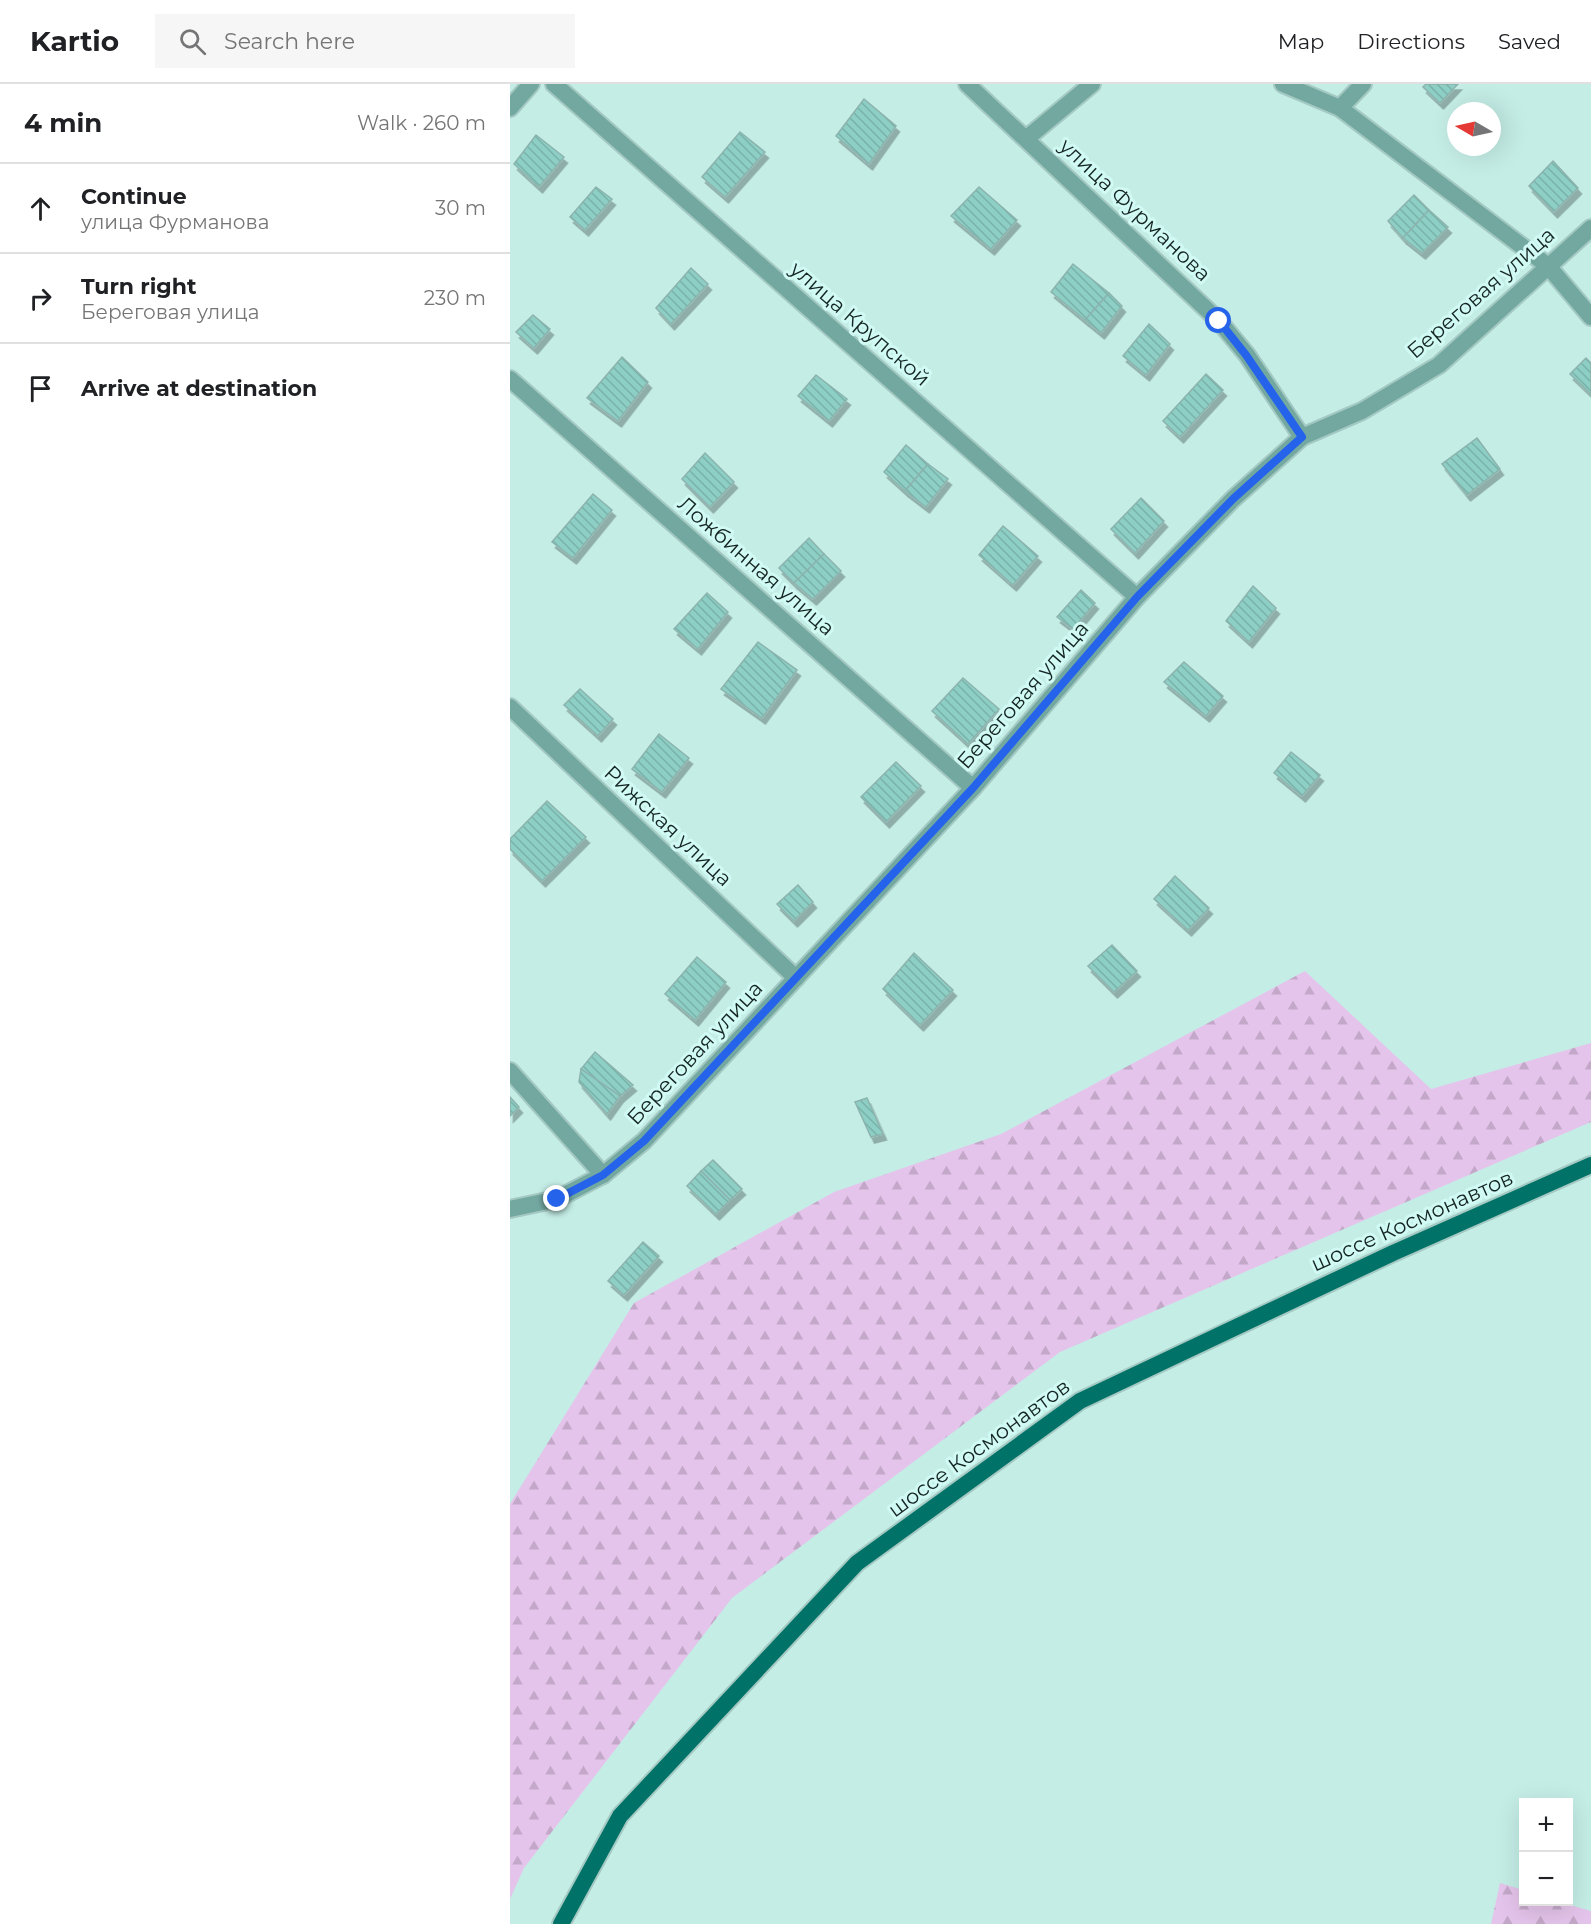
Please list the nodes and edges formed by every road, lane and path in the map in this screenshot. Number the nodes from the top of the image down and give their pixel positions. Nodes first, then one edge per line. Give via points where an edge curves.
1 (531, 84) edge
2 (554, 84) edge
3 (968, 84) edge
4 (1092, 84) edge
5 (1283, 84) edge
6 (1364, 84) edge
7 (510, 108) edge
8 (1340, 108) junction
9 (1027, 138) junction
10 (1591, 228) edge
11 (1548, 266) junction
12 (1591, 317) edge
13 (510, 379) edge
14 (1302, 437) junction
15 (1137, 597) junction
16 (510, 707) edge
17 (973, 788) junction
18 (796, 978) junction
19 (510, 1071) edge
20 (1591, 1165) edge
21 (603, 1175) junction
22 (510, 1209) edge
23 (561, 1924) edge

1 - 7 street
2 - 15 street, улица Крупской
3 - 9 street, улица Фурманова
4 - 9 street
5 - 8 street
6 - 8 street
8 - 11 street
9 - 14 street, улица Фурманова via 1219,321
10 - 11 street, Береговая улица
11 - 12 street
11 - 14 street, Береговая улица via 1439,364 1362,411
13 - 17 street, Ложбинная улица
14 - 15 street, Береговая улица via 1233,499
15 - 17 street, Береговая улица
16 - 18 street, Рижская улица
17 - 18 street, Береговая улица
18 - 21 street, Береговая улица via 644,1141
19 - 21 street
20 - 23 main road, шоссе Космонавтов via 1393,1253 1080,1401 857,1563 620,1816
21 - 22 street, Береговая улица via 557,1199

